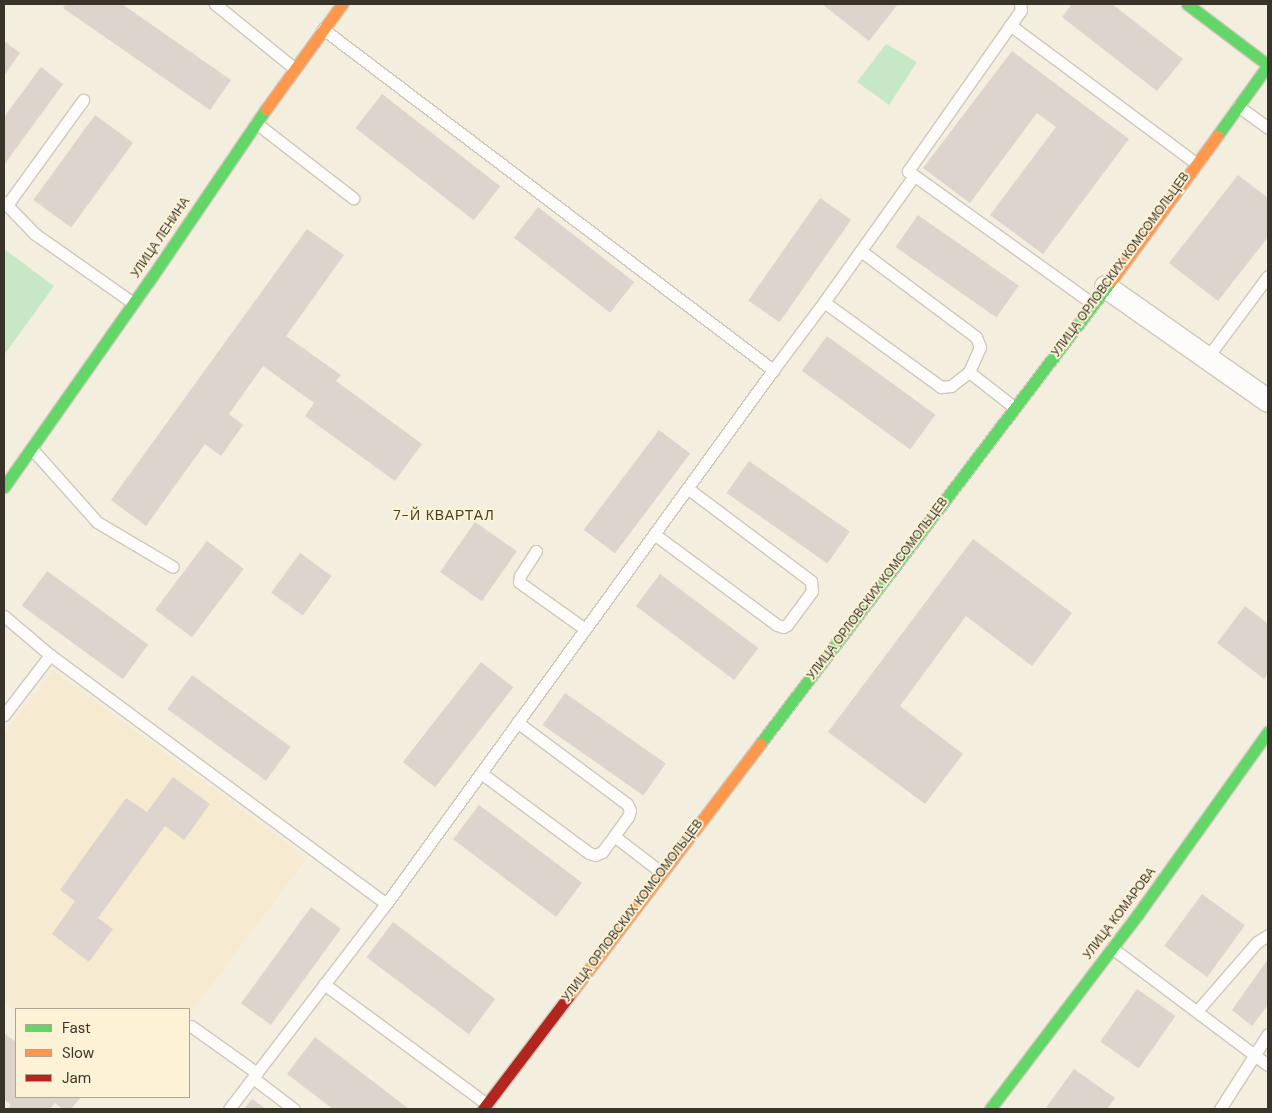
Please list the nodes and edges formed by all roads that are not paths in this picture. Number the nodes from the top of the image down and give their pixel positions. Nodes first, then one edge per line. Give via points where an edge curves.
1 (215, 4) edge
2 (342, 4) edge
3 (1020, 4) edge
4 (1187, 4) edge
5 (1010, 25) junction
6 (324, 29) junction
7 (1268, 65) edge
8 (294, 68) junction
9 (83, 100) dead end
10 (1238, 106) junction
11 (256, 123) junction
12 (1268, 128) edge
13 (1196, 163) junction
14 (914, 176) junction
15 (353, 198) dead end
16 (5, 204) edge
17 (861, 250) junction
18 (1268, 276) edge
19 (1100, 295) junction
20 (824, 302) junction
21 (133, 303) junction
22 (1207, 358) junction
23 (773, 370) junction
24 (969, 372) junction
25 (1268, 401) edge
26 (1015, 408) junction
27 (32, 448) junction
28 (4, 487) edge
29 (687, 488) junction
30 (654, 534) junction
31 (536, 551) dead end
32 (173, 567) dead end
33 (4, 616) edge
34 (585, 629) junction
35 (50, 654) junction
36 (4, 715) edge
37 (518, 722) junction
38 (1268, 732) edge
39 (481, 773) junction
40 (614, 836) junction
41 (662, 873) junction
42 (386, 904) junction
43 (1268, 935) edge
44 (1112, 948) junction
45 (324, 984) junction
46 (1197, 1011) junction
47 (191, 1026) dead end
48 (1268, 1034) edge
49 (1255, 1056) junction
50 (1268, 1065) edge
51 (255, 1076) junction
52 (485, 1107) edge
53 (229, 1109) edge
54 (294, 1109) edge
55 (990, 1109) edge
56 (1220, 1109) edge

1 - 8 lane
2 - 6 street, УЛИЦА ЛЕНИНА
3 - 5 lane via 1021,10
4 - 7 street
5 - 13 lane
5 - 14 lane via 908,168
6 - 8 street, УЛИЦА ЛЕНИНА
6 - 23 lane
7 - 10 street, УЛИЦА ОРЛОВСКИХ КОМСОМОЛЬЦЕВ
8 - 11 street, УЛИЦА ЛЕНИНА
9 - 16 lane
10 - 12 lane
10 - 13 street, УЛИЦА ОРЛОВСКИХ КОМСОМОЛЬЦЕВ
11 - 15 lane
11 - 21 street, УЛИЦА ЛЕНИНА
13 - 19 street, УЛИЦА ОРЛОВСКИХ КОМСОМОЛЬЦЕВ
14 - 17 lane
14 - 19 lane
16 - 21 lane via 35,234
17 - 20 lane
17 - 24 lane via 976,337 980,347
18 - 22 lane
19 - 22 street
19 - 26 street, УЛИЦА ОРЛОВСКИХ КОМСОМОЛЬЦЕВ
20 - 23 lane
20 - 24 lane via 941,387 951,386
21 - 27 street, УЛИЦА ЛЕНИНА
22 - 25 street
23 - 29 lane
24 - 26 lane
26 - 41 street, УЛИЦА ОРЛОВСКИХ КОМСОМОЛЬЦЕВ
27 - 28 street, УЛИЦА ЛЕНИНА
27 - 32 lane via 97,522
29 - 30 lane
29 - 30 lane via 811,581 812,591 807,598 787,625 777,625
30 - 34 lane
31 - 34 lane via 519,582
33 - 35 lane
34 - 37 lane
35 - 36 lane
35 - 42 lane
37 - 39 lane
37 - 40 lane via 627,804 630,810 628,817
38 - 44 street, УЛИЦА КОМАРОВА
39 - 40 lane via 589,853 602,852
39 - 42 lane
40 - 41 lane
41 - 52 street, УЛИЦА ОРЛОВСКИХ КОМСОМОЛЬЦЕВ
42 - 45 lane
43 - 46 lane via 1257,942
44 - 46 lane
44 - 55 street, УЛИЦА КОМАРОВА
45 - 51 lane
45 - 52 lane
46 - 49 lane
47 - 51 lane
48 - 49 lane
49 - 50 lane
49 - 56 lane
51 - 53 lane
51 - 54 lane

